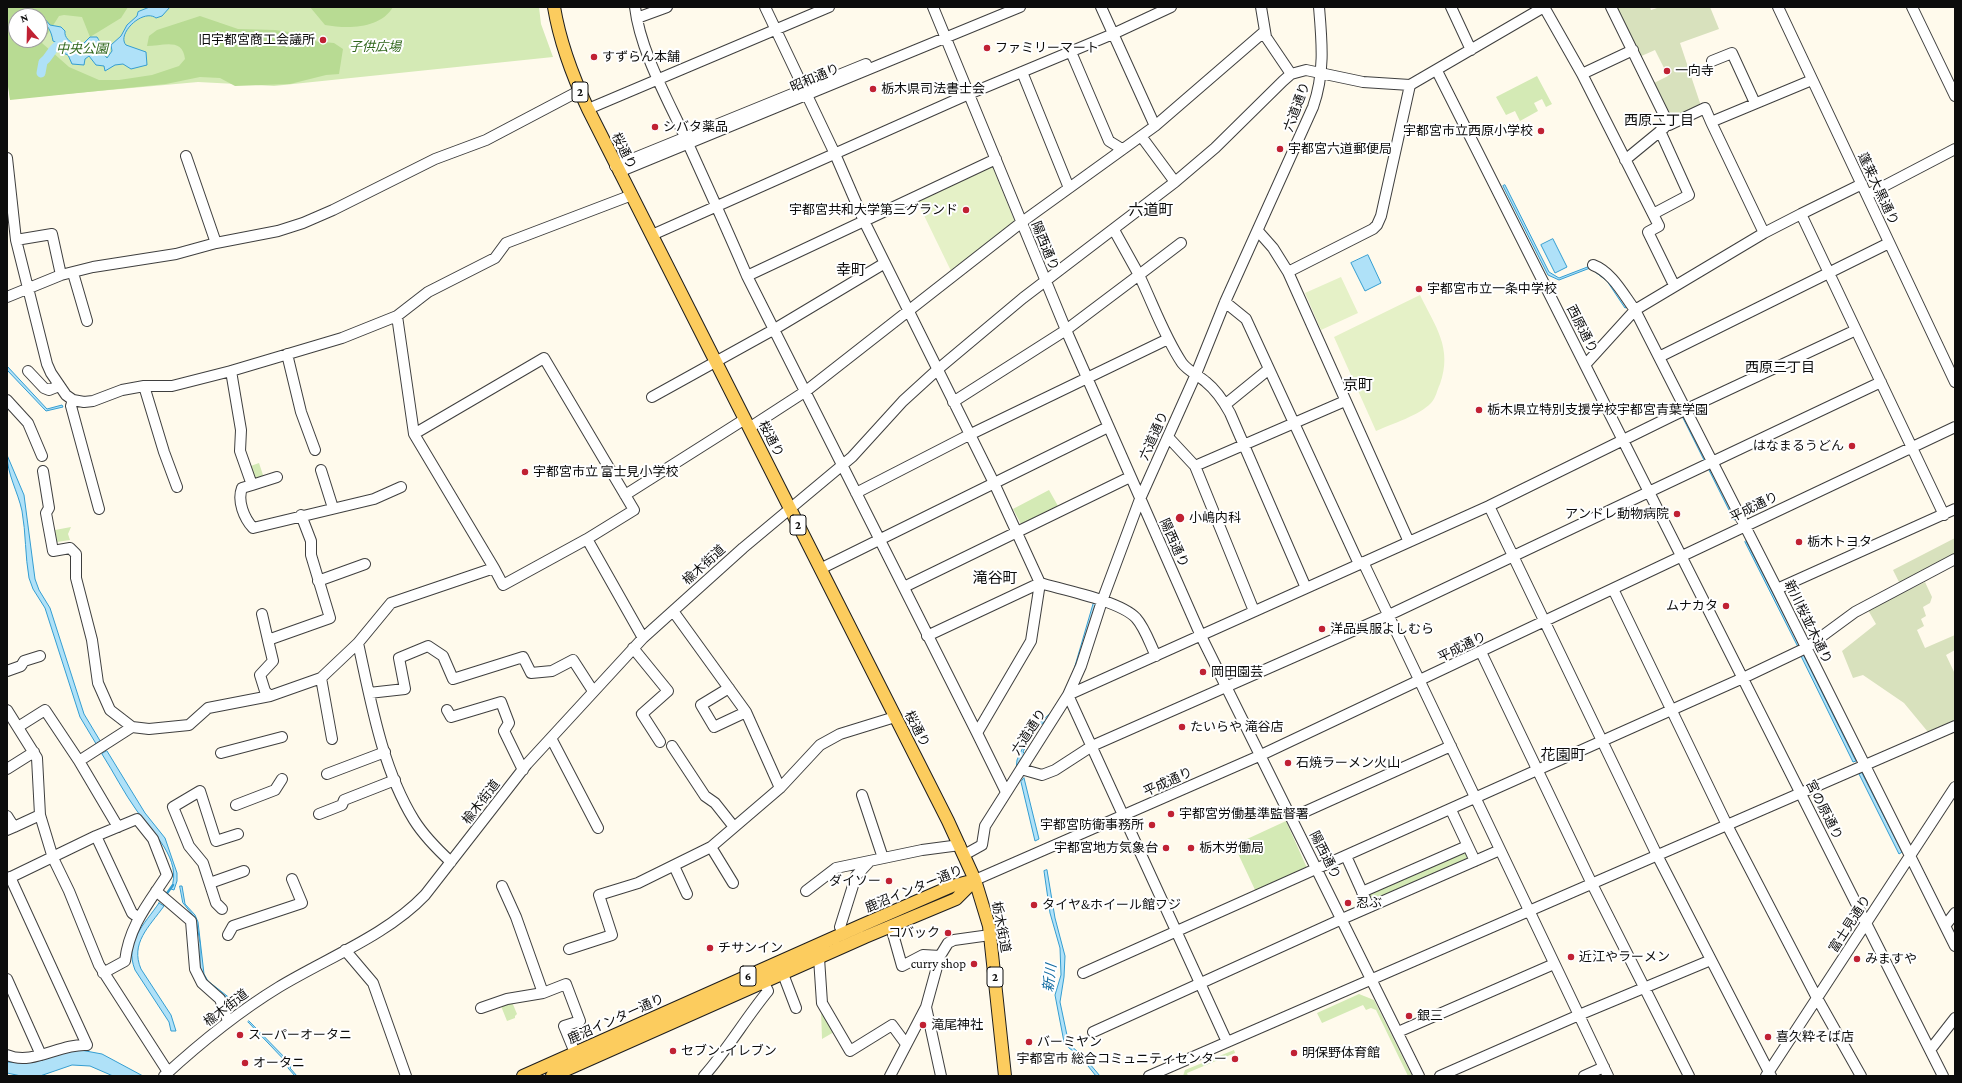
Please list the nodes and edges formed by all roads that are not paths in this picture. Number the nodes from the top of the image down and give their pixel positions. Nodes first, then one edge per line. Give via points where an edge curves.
1 (554, 7) edge
2 (635, 7) edge
3 (667, 7) edge
4 (765, 7) edge
5 (829, 7) edge
6 (932, 7) edge
7 (1003, 7) edge
8 (1020, 7) edge
9 (1101, 7) edge
10 (1172, 7) edge
11 (1261, 7) edge
12 (1319, 7) edge
13 (1451, 7) edge
14 (1611, 7) edge
15 (1778, 7) edge
16 (1912, 7) edge
17 (637, 18) junction
18 (775, 28) junction
19 (1265, 32) junction
20 (1112, 34) junction
21 (944, 35) junction
22 (1471, 50) junction
23 (1633, 50) junction
24 (1071, 52) junction
25 (1712, 61) dead end
26 (1437, 71) junction
27 (1022, 72) junction
28 (1322, 73) junction
29 (1291, 74) junction
30 (1582, 74) junction
31 (657, 80) junction
32 (1812, 80) junction
33 (1410, 85) junction
34 (579, 91) junction
35 (805, 92) junction
36 (969, 94) junction
37 (1955, 96) edge
38 (1755, 103) junction
39 (588, 108) junction
40 (1711, 122) junction
41 (1669, 125) junction
42 (1154, 126) junction
43 (1660, 131) junction
44 (1140, 136) junction
45 (687, 141) junction
46 (1122, 149) junction
47 (1955, 149) edge
48 (835, 154) junction
49 (186, 156) dead end
50 (7, 158) edge
51 (996, 159) junction
52 (1625, 160) junction
53 (617, 169) junction
54 (1175, 182) junction
55 (1862, 184) junction
56 (1069, 188) junction
57 (632, 195) junction
58 (1867, 195) junction
59 (717, 206) junction
60 (1653, 214) junction
61 (1801, 214) junction
62 (864, 221) junction
63 (1022, 222) junction
64 (1114, 230) junction
65 (1258, 230) junction
66 (1764, 233) junction
67 (652, 235) junction
68 (16, 240) junction
69 (216, 243) junction
70 (1181, 243) dead end
71 (1889, 243) junction
72 (885, 263) junction
73 (1593, 265) dead end
74 (1288, 272) junction
75 (1829, 272) junction
76 (73, 273) junction
77 (1139, 275) junction
78 (61, 276) junction
79 (747, 276) junction
80 (1046, 281) junction
81 (1674, 285) junction
82 (29, 290) junction
83 (7, 297) edge
84 (1225, 302) junction
85 (1634, 310) junction
86 (909, 312) junction
87 (397, 316) junction
88 (87, 321) dead end
89 (773, 330) junction
90 (1066, 330) junction
91 (1856, 330) junction
92 (1168, 339) junction
93 (288, 354) junction
94 (1659, 357) junction
95 (716, 362) junction
96 (1585, 365) junction
97 (1269, 369) junction
98 (937, 370) junction
99 (28, 371) dead end
100 (231, 371) junction
101 (1196, 374) junction
102 (1088, 378) junction
103 (1881, 382) junction
104 (1955, 382) edge
105 (59, 386) junction
106 (144, 386) junction
107 (806, 391) junction
108 (652, 397) dead end
109 (7, 400) edge
110 (73, 400) junction
111 (1345, 401) junction
112 (953, 402) junction
113 (1226, 404) junction
114 (1686, 410) junction
115 (747, 423) junction
116 (1294, 423) junction
117 (1108, 427) junction
118 (1955, 427) edge
119 (414, 434) junction
120 (969, 435) junction
121 (1168, 437) junction
122 (1623, 440) junction
123 (1245, 444) junction
124 (1913, 447) junction
125 (315, 450) dead end
126 (42, 456) dead end
127 (1712, 462) junction
128 (842, 465) junction
129 (1195, 466) junction
130 (321, 470) dead end
131 (43, 471) dead end
132 (277, 477) dead end
133 (1130, 477) junction
134 (994, 483) junction
135 (252, 485) junction
136 (177, 487) dead end
137 (401, 487) dead end
138 (1650, 491) junction
139 (856, 493) junction
140 (626, 495) junction
141 (1140, 499) junction
142 (1489, 506) junction
143 (333, 508) junction
144 (790, 508) junction
145 (99, 509) dead end
146 (1955, 509) edge
147 (301, 515) junction
148 (1944, 515) junction
149 (1745, 526) junction
150 (1017, 531) junction
151 (587, 539) junction
152 (879, 540) junction
153 (1409, 542) junction
154 (1682, 556) junction
155 (1514, 557) junction
156 (1955, 559) edge
157 (365, 564) dead end
158 (1361, 564) junction
159 (494, 568) junction
160 (820, 569) junction
161 (318, 581) junction
162 (1040, 583) junction
163 (904, 587) junction
164 (1306, 588) junction
165 (1613, 588) junction
166 (1777, 589) junction
167 (1102, 601) junction
168 (673, 610) junction
169 (1254, 612) junction
170 (262, 614) dead end
171 (1389, 616) junction
172 (1545, 621) junction
173 (927, 636) junction
174 (1201, 636) junction
175 (644, 638) junction
176 (268, 640) junction
177 (358, 643) junction
178 (634, 648) junction
179 (1806, 648) junction
180 (1481, 652) junction
181 (40, 656) dead end
182 (1156, 656) junction
183 (7, 671) edge
184 (321, 678) junction
185 (1743, 678) junction
186 (1420, 681) junction
187 (1226, 687) junction
188 (729, 688) junction
189 (593, 691) junction
190 (369, 693) junction
191 (1068, 695) junction
192 (270, 696) junction
193 (1671, 709) junction
194 (7, 710) edge
195 (448, 710) dead end
196 (746, 712) junction
197 (895, 718) junction
198 (1955, 726) edge
199 (18, 727) junction
200 (132, 727) junction
201 (977, 733) junction
202 (282, 737) dead end
203 (551, 738) junction
204 (332, 739) dead end
205 (1603, 741) junction
206 (660, 742) dead end
207 (672, 746) dead end
208 (1092, 746) junction
209 (1451, 746) junction
210 (34, 752) junction
211 (385, 752) junction
212 (221, 753) dead end
213 (1259, 756) junction
214 (79, 761) junction
215 (1864, 766) junction
216 (7, 769) edge
217 (523, 770) junction
218 (1537, 771) junction
219 (1019, 772) junction
220 (327, 774) dead end
221 (282, 779) dead end
222 (395, 780) junction
223 (1955, 787) edge
224 (780, 788) junction
225 (1006, 792) junction
226 (1801, 793) junction
227 (862, 795) dead end
228 (1476, 798) junction
229 (236, 805) dead end
230 (1451, 810) junction
231 (319, 814) dead end
232 (40, 815) junction
233 (1124, 815) junction
234 (7, 816) edge
235 (1291, 818) junction
236 (1727, 825) junction
237 (118, 827) junction
238 (734, 827) junction
239 (598, 828) dead end
240 (11, 829) edge
241 (238, 834) dead end
242 (96, 836) junction
243 (1467, 846) junction
244 (711, 847) junction
245 (962, 850) junction
246 (1500, 850) junction
247 (1657, 855) junction
248 (1346, 856) junction
249 (1910, 856) junction
250 (53, 858) junction
251 (883, 858) junction
252 (870, 861) junction
253 (1475, 861) junction
254 (451, 862) junction
255 (674, 866) junction
256 (1317, 869) junction
257 (244, 872) dead end
258 (8, 878) edge
259 (292, 879) dead end
260 (975, 880) junction
261 (210, 883) junction
262 (733, 883) dead end
263 (1592, 884) junction
264 (502, 886) dead end
265 (156, 891) junction
266 (806, 891) dead end
267 (1362, 892) junction
268 (687, 894) dead end
269 (1369, 907) junction
270 (222, 909) dead end
271 (1529, 911) junction
272 (1955, 913) edge
273 (139, 918) junction
274 (1342, 919) junction
275 (1866, 923) junction
276 (1945, 926) junction
277 (840, 927) dead end
278 (891, 927) junction
279 (1177, 932) junction
280 (228, 935) dead end
281 (990, 935) junction
282 (1955, 946) edge
283 (345, 950) junction
284 (569, 950) dead end
285 (940, 956) junction
286 (819, 958) junction
287 (1711, 960) junction
288 (1554, 964) junction
289 (103, 972) junction
290 (783, 974) junction
291 (1083, 974) dead end
292 (7, 979) edge
293 (1372, 979) junction
294 (764, 983) junction
295 (1200, 984) junction
296 (1644, 988) junction
297 (543, 993) junction
298 (1817, 998) junction
299 (926, 1007) junction
300 (481, 1008) dead end
301 (796, 1008) dead end
302 (1579, 1015) junction
303 (1955, 1018) edge
304 (228, 1021) junction
305 (1093, 1032) dead end
306 (1398, 1032) junction
307 (1228, 1042) junction
308 (906, 1044) junction
309 (1930, 1050) junction
310 (40, 1054) junction
311 (7, 1055) edge
312 (577, 1058) junction
313 (1606, 1072) edge
314 (1162, 1073) edge
315 (166, 1074) edge
316 (1768, 1075) edge
317 (406, 1076) edge
318 (523, 1076) edge
319 (552, 1076) edge
320 (704, 1076) edge
321 (890, 1076) edge
322 (941, 1076) edge
323 (1005, 1076) edge
324 (1149, 1076) edge
325 (1419, 1076) edge
326 (1440, 1076) edge
327 (1584, 1076) edge
328 (1689, 1076) edge
329 (1861, 1076) edge
330 (1943, 1076) edge

1 - 34 main road, 桜通り / 2 via 561,43
2 - 17 street
3 - 17 street
4 - 18 street
5 - 18 street
6 - 21 street, 陽西通り
7 - 21 street, 昭和通り
8 - 21 street, 昭和通り
9 - 20 street
10 - 20 street
11 - 19 street
12 - 28 street, 六道通り
13 - 22 street
14 - 23 street
15 - 32 street, 蓬莱大黒通り
16 - 37 street
17 - 31 street
18 - 31 street
18 - 35 street
19 - 29 street
19 - 42 street
20 - 24 street
20 - 42 street
21 - 35 street, 昭和通り
21 - 36 street, 陽西通り
22 - 26 street
22 - 30 street via 1544,7
23 - 30 street
23 - 41 street
24 - 27 street
24 - 46 street via 1109,141
25 - 38 street via 1732,53
26 - 33 street
26 - 96 street, 西原通り
27 - 36 street
27 - 56 street
28 - 29 street via 1306,70
28 - 33 street via 1363,82
28 - 65 street, 六道通り via 1313,107
29 - 54 street, 楡木街道 via 1215,148
30 - 52 street
31 - 39 street
31 - 45 street
32 - 38 street
32 - 55 street, 蓬莱大黒通り
33 - 74 street via 1377,225
34 - 39 main road, 桜通り / 2
34 - 69 street via 486,140 435,159 333,210 278,231
35 - 45 street, 昭和通り
35 - 48 street
36 - 48 street
36 - 51 street, 陽西通り
38 - 40 street
39 - 53 main road, 桜通り / 2
40 - 41 street via 1705,108
40 - 66 street
41 - 43 street
42 - 44 street
43 - 52 street
43 - 60 street via 1689,195
44 - 46 street
44 - 54 street
45 - 53 street, 昭和通り
45 - 59 street
46 - 56 street
47 - 58 street
48 - 59 street
48 - 62 street
49 - 69 street
50 - 68 street
51 - 62 street
51 - 63 street, 陽西通り
52 - 60 street
53 - 57 main road, 桜通り / 2
54 - 64 street, 楡木街道
55 - 58 street, 蓬莱大黒通り
55 - 61 street
56 - 63 street
57 - 67 main road, 桜通り / 2
57 - 87 street via 506,243 495,258 428,292
58 - 71 street, 蓬莱大黒通り
59 - 67 street
59 - 79 street
60 - 81 street via 1659,226 1648,232
61 - 66 street
61 - 75 street
62 - 72 street
62 - 79 street
63 - 80 street, 陽西通り
63 - 86 street
64 - 77 street
64 - 80 street, 楡木街道
65 - 74 street
65 - 84 street, 六道通り
66 - 81 street
67 - 95 main road, 桜通り / 2
68 - 78 street via 52,234
68 - 82 street
69 - 76 street via 176,254 99,266
70 - 77 street
71 - 75 street
71 - 104 street, 蓬莱大黒通り
72 - 86 street
72 - 89 street
73 - 85 street, 新川桜並木通り via 1600,267 1615,283
74 - 111 street
75 - 91 street
75 - 94 street
76 - 78 street
76 - 88 street
77 - 90 street
77 - 92 street
78 - 82 street
79 - 89 street
80 - 90 street, 陽西通り
80 - 98 street, 楡木街道
81 - 85 street
82 - 83 street
82 - 105 street via 47,364
84 - 97 street via 1246,319
84 - 101 street, 六道通り
85 - 94 street, 新川桜並木通り
85 - 96 street
86 - 98 street
86 - 107 street
87 - 93 street via 342,338
87 - 119 street
89 - 95 street
89 - 107 street
90 - 102 street, 陽西通り
90 - 112 street
91 - 103 street
91 - 114 street
92 - 101 street via 1182,363
92 - 102 street
93 - 100 street
93 - 125 street via 301,412
94 - 114 street, 新川桜並木通り
95 - 108 street
95 - 115 main road, 桜通り / 2
96 - 122 street, 西原通り
97 - 113 street
97 - 116 street
98 - 112 street
98 - 128 street, 楡木街道 via 903,401 861,449
99 - 105 street via 44,388 49,390
100 - 106 street via 172,386
100 - 135 street via 241,430 240,451
101 - 113 street
101 - 121 street, 六道通り
102 - 117 street, 陽西通り
102 - 120 street
103 - 124 street
103 - 127 street
105 - 110 street
106 - 110 street via 122,390 93,402
106 - 136 street
107 - 115 street
107 - 128 street
109 - 126 street via 28,423
110 - 145 street via 71,406
111 - 116 street
111 - 153 street
112 - 120 street
113 - 123 street
114 - 122 street
114 - 127 street, 新川桜並木通り
115 - 140 street
115 - 144 main road, 桜通り / 2
116 - 123 street
116 - 158 street
117 - 133 street, 陽西通り
117 - 134 street
118 - 124 street, 平成通り
119 - 140 street via 544,358
119 - 159 street
120 - 134 street
120 - 139 street
121 - 129 street
121 - 141 street, 六道通り
122 - 138 street, 西原通り
122 - 142 street
123 - 129 street
123 - 164 street
124 - 148 street
124 - 149 street, 平成通り
127 - 138 street
127 - 149 street, 新川桜並木通り
128 - 139 street
128 - 144 street, 楡木街道
129 - 169 street
130 - 143 street
131 - 200 street via 49,508 46,512 54,551 70,548 76,554 76,578 92,640 98,683 110,710
132 - 135 street
133 - 141 street, 陽西通り
133 - 150 street
134 - 150 street
134 - 152 street
135 - 147 street via 242,488 239,495 246,521 253,528
137 - 143 street via 374,499
138 - 154 street, 西原通り
138 - 155 street
139 - 152 street
140 - 151 street via 634,510
141 - 167 street, 六道通り
141 - 174 street, 陽西通り
142 - 153 street
142 - 155 street
143 - 147 street
144 - 160 main road, 桜通り / 2
144 - 168 street, 楡木街道
146 - 148 street
147 - 161 street via 311,541 310,556
148 - 166 street
149 - 154 street, 平成通り
149 - 166 street, 新川桜並木通り
150 - 162 street
150 - 163 street
151 - 159 street via 503,585
151 - 175 street
152 - 160 street
152 - 163 street
153 - 158 street
154 - 165 street, 平成通り
154 - 185 street, 宮の原通り
155 - 171 street
155 - 172 street
156 - 179 street via 1854,612
157 - 161 street
158 - 164 street
158 - 171 street
159 - 177 street via 391,603
160 - 197 main road, 桜通り / 2
161 - 176 street via 330,618
162 - 167 street
162 - 173 street
162 - 201 street via 1031,641
163 - 173 street
164 - 169 street
165 - 172 street, 平成通り
165 - 193 street
166 - 179 street, 新川桜並木通り
167 - 182 street via 1130,612 1137,619
167 - 191 street, 六道通り via 1081,666
168 - 175 street, 楡木街道
168 - 188 street
169 - 174 street
170 - 176 street
171 - 186 street
171 - 187 street
172 - 180 street, 平成通り
172 - 205 street
173 - 201 street
174 - 182 street
174 - 187 street, 陽西通り
175 - 178 street, 楡木街道
176 - 192 street via 273,661 260,675 265,691
177 - 184 street
177 - 190 street
178 - 189 street, 楡木街道
178 - 206 street via 668,691 642,714
179 - 185 street
179 - 215 street, 新川桜並木通り
180 - 186 street, 平成通り
180 - 218 street
181 - 183 street via 24,661 21,666
182 - 191 street
184 - 192 street
184 - 204 street
185 - 193 street
185 - 226 street, 宮の原通り
186 - 209 street
186 - 213 street, 平成通り
187 - 208 street
187 - 213 street, 陽西通り
188 - 196 street
188 - 196 street via 701,705 714,727
189 - 190 street via 573,660 552,671 531,673 523,657 453,679 444,656 428,646 399,658 405,689
189 - 203 street, 楡木街道
190 - 211 street
191 - 208 street
191 - 219 street, 六道通り
192 - 200 street via 208,708 189,725 149,729
193 - 205 street
193 - 236 street
194 - 199 street
195 - 217 street via 451,717 501,702 509,723 504,731
196 - 224 street
197 - 224 street via 840,734 820,745
197 - 245 main road, 桜通り / 2
198 - 215 street
199 - 210 street
199 - 214 street via 45,710
200 - 214 street
201 - 225 street
202 - 212 street
203 - 217 street, 楡木街道
203 - 239 street
205 - 218 street
205 - 247 street
207 - 238 street via 705,796 715,803
208 - 219 street via 1055,770 1042,774
208 - 233 street
209 - 228 street
209 - 235 street
210 - 216 street
210 - 232 street via 37,758
211 - 220 street
211 - 222 street
213 - 233 street, 平成通り
213 - 235 street, 陽西通り
214 - 237 street
215 - 226 street
215 - 249 street, 新川桜並木通り
217 - 254 street, 楡木街道
218 - 228 street
218 - 263 street
219 - 225 street, 六道通り
221 - 229 street via 275,790
222 - 231 street via 344,800 342,805
222 - 254 street via 414,820
223 - 249 street, 富士見通り
224 - 238 street
225 - 245 street, 六道通り via 985,826 982,845
226 - 236 street
226 - 275 street, 宮の原通り
227 - 251 street
228 - 230 street
228 - 246 street
230 - 243 street
230 - 248 street
232 - 240 street
232 - 250 street
233 - 260 street, 平成通り
233 - 279 street
234 - 240 street
235 - 256 street, 陽西通り
236 - 247 street
236 - 298 street
237 - 242 street
237 - 265 street via 136,819 153,839 167,875
238 - 244 street
241 - 261 street via 216,841 200,791 173,807 189,846 203,863
242 - 250 street
242 - 273 street via 132,913
243 - 253 street
243 - 267 street
244 - 255 street
244 - 262 street
245 - 251 street via 922,850
245 - 260 main road, 桜通り / 2
246 - 253 street
246 - 271 street
247 - 263 street
247 - 287 street
248 - 256 street
248 - 267 street
249 - 275 street, 富士見通り
249 - 276 street, 新川桜並木通り
250 - 258 street
250 - 289 street
251 - 252 street
252 - 266 street via 836,868
252 - 277 street via 856,876
253 - 269 street
254 - 283 street, 楡木街道 via 411,909 388,926
255 - 268 street
255 - 284 street via 638,883 599,895 612,935
256 - 274 street, 陽西通り
256 - 279 street
257 - 261 street
258 - 310 street via 87,1045 77,1044
259 - 280 street via 302,904 233,926
260 - 278 main road, 鹿沼インター通り / 6 via 956,899
260 - 281 main road, 栃木街道 / 2
260 - 312 main road, 鹿沼インター通り / 6 via 952,886 866,923
261 - 270 street via 216,903
263 - 271 street
263 - 296 street
264 - 297 street
265 - 273 street
265 - 304 street via 191,921 195,969 202,983 220,1000
267 - 269 street
269 - 274 street
271 - 288 street
271 - 293 street
272 - 276 street
273 - 289 street via 127,943 125,961
274 - 293 street, 陽西通り
274 - 295 street
275 - 298 street, 富士見通り
275 - 309 street, 宮の原通り
276 - 282 street, 新川桜並木通り
278 - 285 street via 902,966 922,956
278 - 286 main road, 鹿沼インター通り / 6
279 - 291 street
279 - 295 street
281 - 285 street via 954,940 943,949
281 - 323 main road, 栃木街道 / 2
283 - 304 street, 楡木街道 via 280,986
283 - 317 street via 373,983
285 - 299 street
286 - 290 main road, 鹿沼インター通り / 6
286 - 308 street via 822,1004 850,1051 892,1025
287 - 296 street
287 - 316 street
288 - 302 street
288 - 306 street
289 - 315 street
290 - 294 main road, 鹿沼インター通り / 6
290 - 301 street
292 - 310 street
293 - 306 street, 陽西通り
293 - 307 street
294 - 312 main road, 鹿沼インター通り / 6
294 - 320 street via 768,991 743,1022 728,1048
295 - 305 street
295 - 307 street
296 - 302 street
296 - 328 street
297 - 300 street via 507,999
297 - 312 street via 566,984 580,1021 564,1026
298 - 316 street, 富士見通り
298 - 329 street
299 - 308 street
299 - 322 street
302 - 313 street
302 - 326 street
303 - 309 street
304 - 315 street, 楡木街道
306 - 325 street, 陽西通り
307 - 314 street
308 - 321 street
309 - 330 street, 宮の原通り
310 - 311 street via 15,1059
312 - 318 main road, 鹿沼インター通り / 6
312 - 319 main road, 鹿沼インター通り / 6
313 - 327 street
314 - 324 street

